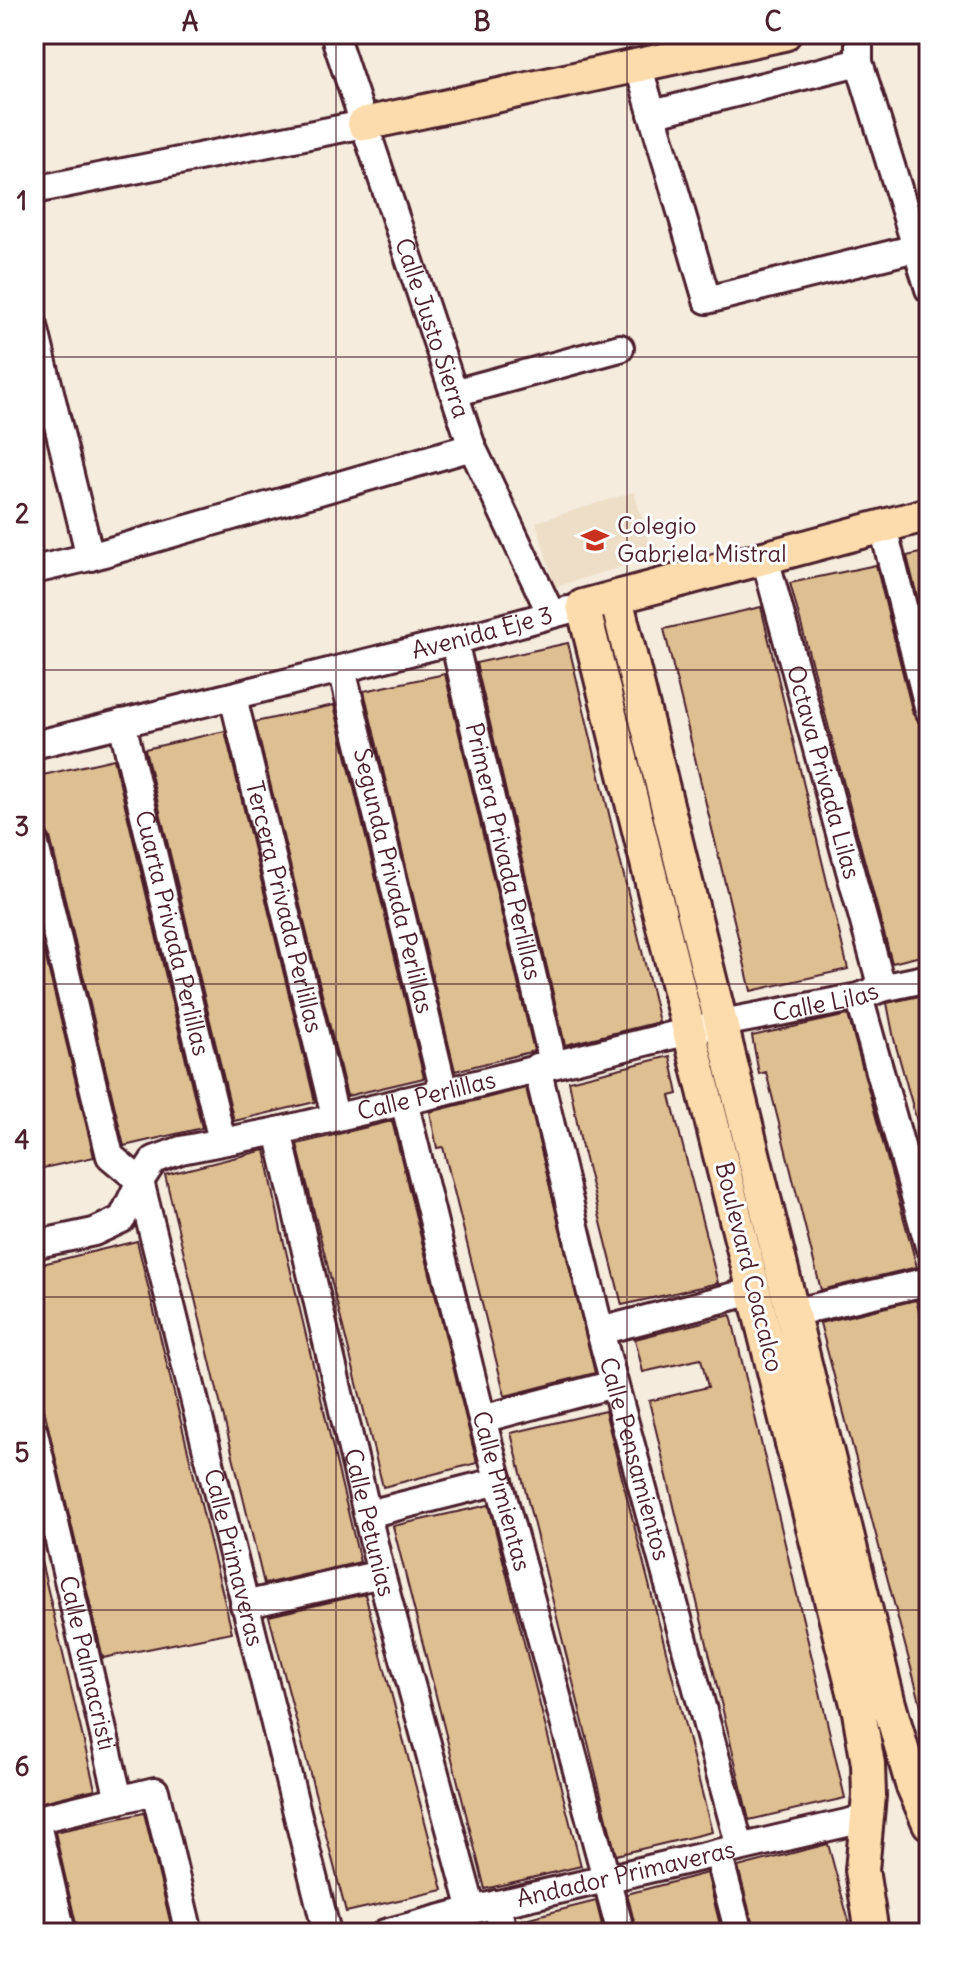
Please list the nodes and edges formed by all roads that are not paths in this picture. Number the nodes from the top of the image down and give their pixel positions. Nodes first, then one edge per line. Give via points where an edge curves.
1 (334, 34) edge
2 (784, 34) edge
3 (859, 34) edge
4 (739, 39) edge
5 (859, 62) junction
6 (638, 65) junction
7 (652, 114) junction
8 (364, 124) junction
9 (34, 190) edge
10 (916, 248) junction
11 (929, 289) edge
12 (34, 326) edge
13 (620, 348) dead end
14 (454, 393) junction
15 (472, 447) junction
16 (929, 514) edge
17 (883, 527) junction
18 (90, 557) junction
19 (765, 558) junction
20 (34, 570) edge
21 (616, 598) junction
22 (583, 606) junction
23 (551, 614) junction
24 (454, 641) junction
25 (342, 669) junction
26 (233, 697) junction
27 (929, 710) edge
28 (122, 723) junction
29 (34, 745) edge
30 (34, 841) edge
31 (929, 978) edge
32 (870, 993) junction
33 (722, 1023) junction
34 (691, 1031) junction
35 (545, 1065) junction
36 (444, 1092) junction
37 (404, 1101) junction
38 (335, 1116) junction
39 (278, 1131) junction
40 (222, 1141) junction
41 (140, 1181) junction
42 (34, 1240) edge
43 (929, 1246) edge
44 (929, 1281) edge
45 (754, 1291) junction
46 (791, 1313) junction
47 (600, 1331) junction
48 (614, 1384) junction
49 (482, 1419) junction
50 (34, 1433) edge
51 (499, 1481) junction
52 (368, 1514) junction
53 (381, 1574) junction
54 (244, 1605) junction
55 (119, 1800) junction
56 (868, 1818) junction
57 (35, 1820) edge
58 (929, 1823) edge
59 (729, 1850) junction
60 (608, 1878) junction
61 (484, 1907) junction
62 (62, 1933) edge
63 (189, 1933) edge
64 (327, 1933) edge
65 (385, 1933) edge
66 (504, 1933) edge
67 (621, 1933) edge
68 (739, 1933) edge
69 (872, 1933) edge

1 - 8 street, Calle Justo Sierra
2 - 4 main road
3 - 5 street
4 - 6 main road
5 - 7 street
5 - 10 street
6 - 7 street
6 - 8 main road
7 - 10 street via 707,300
8 - 9 street
8 - 14 street, Calle Justo Sierra
10 - 11 street
12 - 18 street
13 - 14 street
14 - 15 street, Calle Justo Sierra
15 - 18 street
15 - 23 street, Calle Justo Sierra
16 - 17 main road, Avenida Eje 3
17 - 19 main road, Avenida Eje 3
17 - 27 street
18 - 20 street
19 - 21 main road, Avenida Eje 3
19 - 32 street, Octava Privada Lilas
21 - 22 main road, Avenida Eje 3
21 - 33 main road, Boulevard Coacalco
22 - 23 street, Avenida Eje 3
22 - 34 main road, Boulevard Coacalco
23 - 24 street, Avenida Eje 3
24 - 25 street, Avenida Eje 3
24 - 35 street, Primera Privada Perlillas
25 - 26 street, Avenida Eje 3
25 - 36 street, Segunda Privada Perlillas
26 - 28 street, Avenida Eje 3
26 - 38 street, Tercera Privada Perlillas
28 - 29 street, Avenida Eje 3
28 - 40 street, Cuarta Privada Perlillas
30 - 41 street via 110,1156
31 - 32 street, Calle Lilas
32 - 33 street, Calle Lilas
32 - 43 street, Octava Privada Lilas
33 - 34 street, Calle Perlillas
33 - 46 main road, Boulevard Coacalco
34 - 35 street, Calle Perlillas
34 - 45 main road, Boulevard Coacalco
35 - 36 street, Calle Perlillas
35 - 47 street, Calle Pensamientos
36 - 37 street, Calle Perlillas
37 - 38 street, Calle Perlillas
37 - 49 street, Calle Pimientas
38 - 39 street, Calle Perlillas
39 - 40 street, Calle Perlillas
39 - 52 street, Calle Petunias
40 - 41 street, Calle Perlillas via 154,1160
41 - 42 street via 122,1219 94,1232 42,1243
41 - 54 street, Calle Primaveras
44 - 46 street
45 - 47 street
45 - 56 main road, Boulevard Coacalco via 859,1712 868,1764
46 - 58 main road, Boulevard Coacalco via 903,1755
47 - 48 street, Calle Pensamientos
48 - 49 street
48 - 59 street, Calle Pensamientos
49 - 51 street, Calle Pimientas
50 - 55 street, Calle Palmacristi
51 - 52 street
51 - 60 street, Calle Pimientas
52 - 53 street, Calle Petunias
53 - 54 street
53 - 61 street, Calle Petunias
54 - 64 street, Calle Primaveras
55 - 57 street
55 - 63 street via 155,1791
56 - 59 street, Andador Primaveras
56 - 69 main road, Boulevard Coacalco via 862,1870
57 - 62 street
59 - 60 street, Andador Primaveras
59 - 68 street, Calle Pensamientos
60 - 61 street, Andador Primaveras
60 - 67 street, Calle Pimientas
61 - 65 street, Andador Primaveras
61 - 66 street, Calle Petunias

